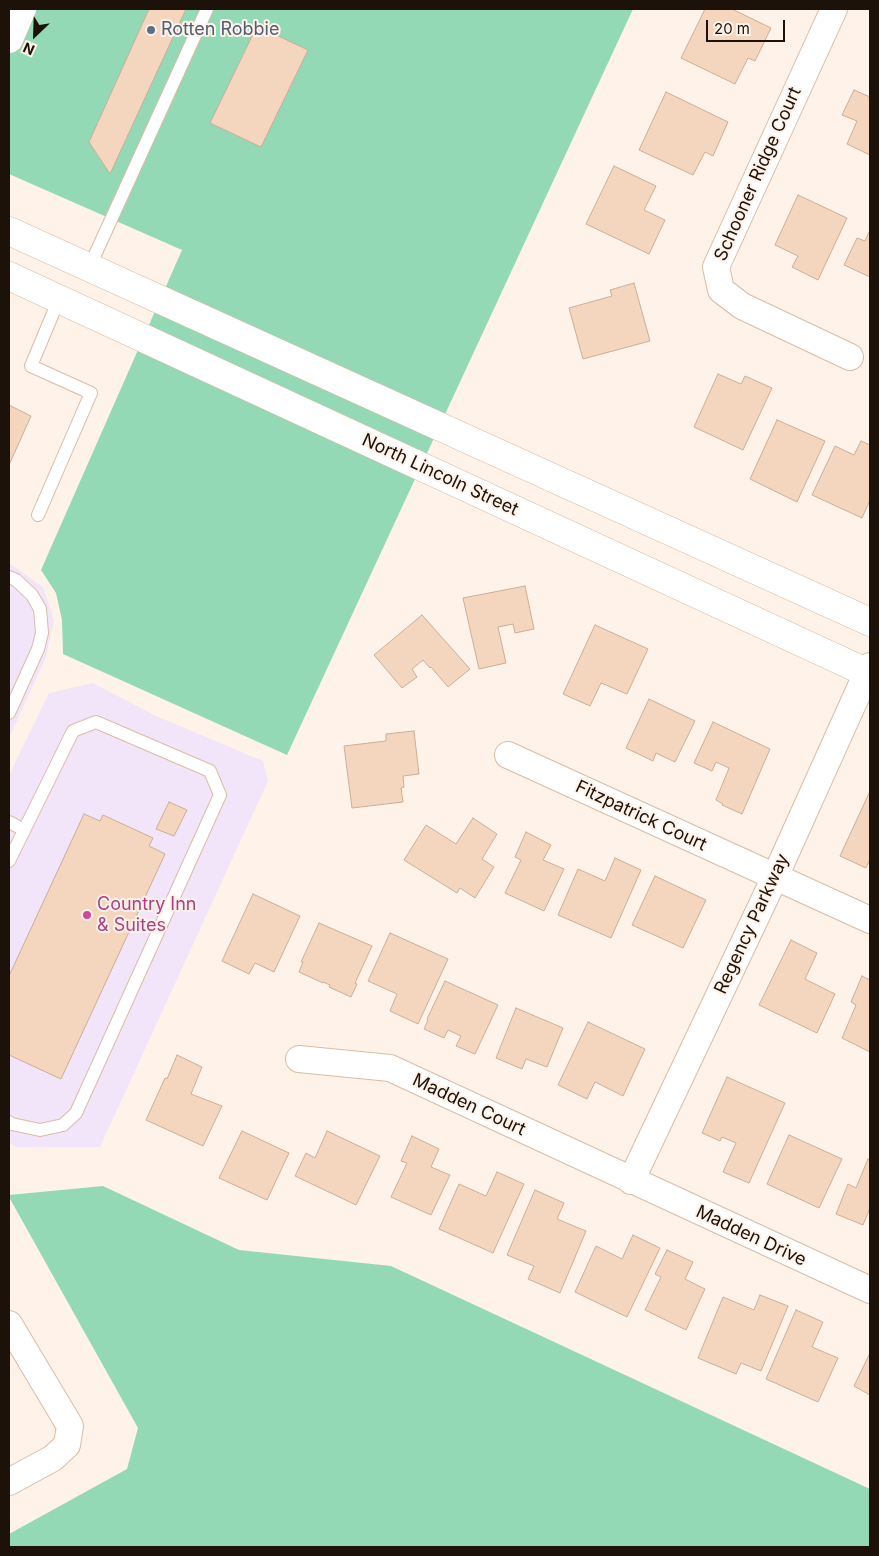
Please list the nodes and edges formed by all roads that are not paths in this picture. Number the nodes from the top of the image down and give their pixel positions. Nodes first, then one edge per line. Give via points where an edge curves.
1 (22, 9) edge
2 (207, 9) edge
3 (834, 9) edge
4 (9, 39) edge
5 (9, 231) edge
6 (89, 268) junction
7 (9, 276) edge
8 (60, 299) junction
9 (850, 357) dead end
10 (38, 515) dead end
11 (9, 577) edge
12 (870, 622) edge
13 (869, 671) edge
14 (9, 713) edge
15 (508, 754) dead end
16 (9, 822) edge
17 (24, 830) junction
18 (9, 861) edge
19 (775, 877) junction
20 (870, 920) edge
21 (299, 1059) dead end
22 (9, 1122) edge
23 (631, 1181) junction
24 (870, 1290) edge
25 (9, 1324) edge
26 (9, 1482) edge

1 - 4 street
2 - 6 lane
3 - 9 street, Schooner Ridge Court via 716,268 721,290 742,306
5 - 6 street
6 - 12 street
7 - 8 street, North Lincoln Street
8 - 10 lane via 31,366 91,393
8 - 13 street, North Lincoln Street
11 - 14 lane via 32,594 40,609 42,633
13 - 19 street, Regency Parkway
15 - 19 street, Fitzpatrick Court
16 - 17 lane
17 - 18 lane
17 - 22 lane via 73,731 96,722 210,771 220,795 76,1113 63,1125 40,1130
19 - 20 street, Fitzpatrick Court
19 - 23 street, Regency Parkway
21 - 23 street, Madden Court via 390,1068
23 - 24 street, Madden Drive
25 - 26 street via 70,1426 67,1445 52,1458

